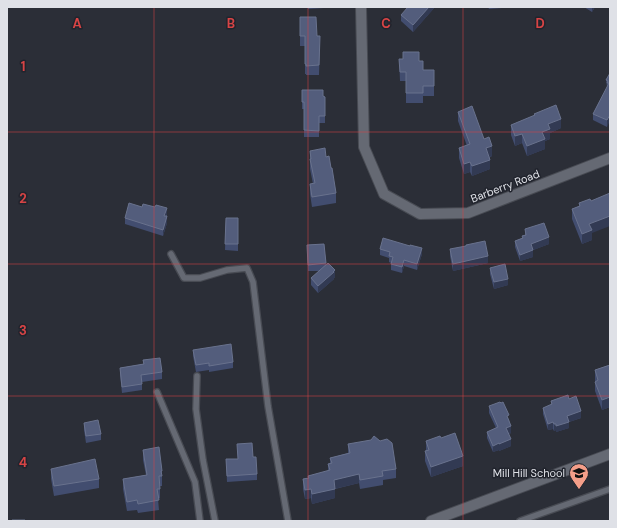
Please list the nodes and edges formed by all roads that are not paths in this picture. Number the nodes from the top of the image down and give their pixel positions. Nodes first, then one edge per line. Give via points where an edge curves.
1 (361, 7) edge
2 (610, 158) edge
3 (170, 254) dead end
4 (197, 376) dead end
5 (157, 392) dead end
6 (610, 454) edge
7 (610, 489) edge
8 (200, 521) edge
9 (215, 521) edge
10 (288, 521) edge
11 (431, 521) edge
12 (520, 521) edge

1 - 2 street, Barberry Road via 364,147 384,194 420,214 468,213
3 - 10 lane via 184,278 200,278 227,270 247,268 253,282 268,406
4 - 9 lane via 196,409 202,460
5 - 8 lane via 195,482
6 - 11 street
7 - 12 lane

